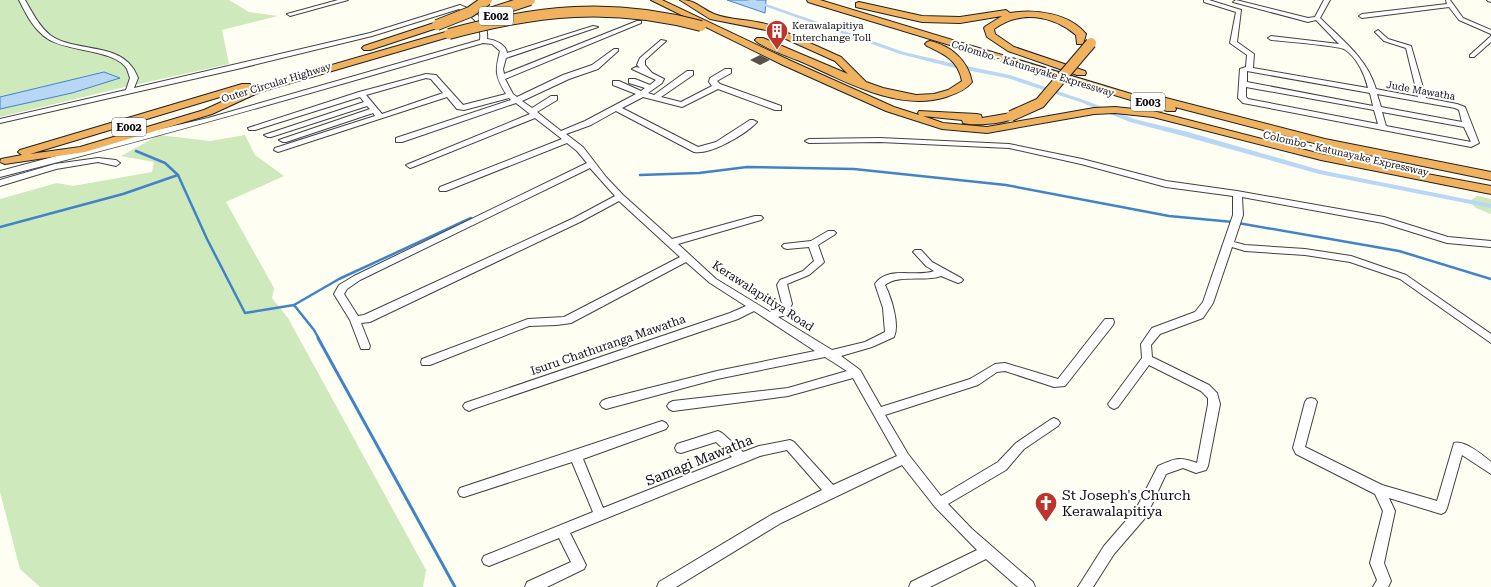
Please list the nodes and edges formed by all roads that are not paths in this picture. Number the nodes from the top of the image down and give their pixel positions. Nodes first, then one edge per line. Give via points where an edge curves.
1 (22, 0) edge
2 (346, 0) edge
3 (487, 0) edge
4 (655, 0) edge
5 (664, 0) edge
6 (684, 0) edge
7 (808, 0) edge
8 (811, 0) edge
9 (831, 0) edge
10 (840, 0) edge
11 (534, 1) edge
12 (1206, 1) dead end
13 (1236, 2) dead end
14 (1323, 2) edge
15 (1449, 3) edge
16 (458, 4) edge
17 (290, 14) dead end
18 (1362, 16) dead end
19 (1317, 18) junction
20 (639, 22) dead end
21 (709, 23) junction
22 (735, 24) junction
23 (595, 27) dead end
24 (443, 29) junction
25 (1378, 32) dead end
26 (1491, 32) edge
27 (1271, 38) dead end
28 (1491, 38) edge
29 (483, 41) junction
30 (664, 41) dead end
31 (1086, 42) junction
32 (1347, 47) junction
33 (616, 50) dead end
34 (504, 56) junction
35 (1472, 56) dead end
36 (636, 69) dead end
37 (1250, 69) junction
38 (728, 71) dead end
39 (837, 72) junction
40 (648, 73) junction
41 (690, 73) dead end
42 (501, 78) junction
43 (632, 81) dead end
44 (616, 83) dead end
45 (1244, 84) junction
46 (851, 85) junction
47 (717, 86) junction
48 (649, 87) junction
49 (252, 88) junction
50 (864, 90) junction
51 (129, 91) junction
52 (1372, 91) junction
53 (237, 94) junction
54 (362, 94) junction
55 (447, 94) junction
56 (642, 94) junction
57 (512, 98) junction
58 (554, 98) dead end
59 (654, 98) junction
60 (1423, 100) junction
61 (368, 103) junction
62 (617, 108) junction
63 (778, 108) dead end
64 (1377, 109) junction
65 (374, 110) junction
66 (1200, 111) junction
67 (533, 113) junction
68 (380, 117) junction
69 (0, 121) edge
70 (753, 122) dead end
71 (1467, 125) junction
72 (252, 128) dead end
73 (1383, 128) junction
74 (268, 135) dead end
75 (564, 137) junction
76 (283, 140) dead end
77 (400, 140) dead end
78 (809, 141) dead end
79 (278, 150) dead end
80 (46, 153) junction
81 (29, 156) junction
82 (2, 160) edge
83 (116, 163) dead end
84 (592, 164) junction
85 (410, 165) dead end
86 (0, 174) edge
87 (1491, 176) edge
88 (0, 183) edge
89 (1491, 184) edge
90 (444, 189) dead end
91 (1491, 190) edge
92 (1237, 194) junction
93 (620, 197) junction
94 (758, 218) dead end
95 (831, 233) dead end
96 (670, 243) junction
97 (1228, 243) junction
98 (813, 244) junction
99 (1491, 244) edge
100 (787, 246) dead end
101 (918, 252) dead end
102 (686, 258) junction
103 (942, 272) junction
104 (958, 280) dead end
105 (754, 307) junction
106 (770, 316) junction
107 (355, 320) junction
108 (1109, 322) dead end
109 (1491, 339) edge
110 (365, 346) dead end
111 (829, 353) junction
112 (1147, 359) junction
113 (426, 362) dead end
114 (856, 373) junction
115 (1311, 402) dead end
116 (606, 404) dead end
117 (1114, 404) dead end
118 (469, 406) dead end
119 (673, 406) dead end
120 (879, 412) junction
121 (1054, 423) dead end
122 (662, 426) dead end
123 (681, 448) dead end
124 (576, 456) junction
125 (741, 458) junction
126 (904, 458) junction
127 (1491, 469) edge
128 (1379, 490) junction
129 (464, 492) dead end
130 (831, 492) junction
131 (939, 503) junction
132 (600, 515) junction
133 (562, 530) junction
134 (986, 552) junction
135 (489, 560) dead end
136 (532, 587) edge
137 (664, 587) edge
138 (916, 587) edge
139 (1028, 587) edge
140 (1085, 587) edge
141 (1380, 587) edge

1 - 51 street via 40,29 50,38 62,44 117,58 129,66 134,78
2 - 17 street
3 - 24 highway, bridge
4 - 21 highway
5 - 21 highway
6 - 21 highway
7 - 50 highway via 930,44 959,60 966,72 967,82 940,96 926,98
8 - 89 highway, Colombo - Katunayake Expressway / E003 via 1203,118 1366,159
9 - 66 highway, Colombo - Katunayake Expressway / E003
10 - 31 highway via 922,19 960,20 1037,11 1079,25 1090,36
11 - 24 highway, E002
12 - 37 street via 1239,11 1233,43 1251,54
13 - 19 street via 1302,19
14 - 19 street
15 - 18 street
15 - 26 street via 1461,19
16 - 29 street via 484,25
16 - 51 street via 372,34
19 - 32 street
20 - 42 street
21 - 22 highway
21 - 24 highway, bridge via 628,6 590,5 527,13
21 - 31 highway, bridge via 902,110 958,121 978,122 1040,103 1086,51
21 - 39 highway via 747,35
21 - 46 highway via 794,66
21 - 46 highway via 738,43 801,72 832,84
21 - 46 highway via 760,27 825,55 840,64
21 - 50 highway via 728,45 794,76
21 - 50 highway via 761,25 838,59
22 - 39 highway via 825,62
22 - 39 highway via 756,28 819,55 836,66
23 - 34 street
24 - 49 highway
24 - 82 highway via 71,132
25 - 60 street via 1386,40 1409,47
27 - 32 street
28 - 35 street
29 - 34 street via 496,44 504,51
29 - 86 street via 210,120
30 - 40 street via 642,59 641,65
31 - 66 highway via 1073,26 1049,16 1016,15 997,20 989,28 990,35 1016,52
32 - 52 street via 1369,77
33 - 57 street via 595,67
34 - 42 street via 499,69
36 - 40 street
37 - 45 street via 1244,69
37 - 52 street, Jude Mawatha
38 - 47 street via 713,80
39 - 46 highway
40 - 48 street via 660,79
41 - 59 street
42 - 57 street, Kerawalapitiya Road
43 - 48 street
44 - 56 street
45 - 64 street
45 - 73 street via 1242,98 1246,101
46 - 50 highway
47 - 59 street via 682,105
47 - 63 street
48 - 56 street
49 - 53 highway, Outer Circular Highway / E002
49 - 80 highway via 192,114 74,149
49 - 82 highway
50 - 91 highway via 914,118 958,129 987,130 1094,111 1115,110 1153,114 1321,157
51 - 69 street
52 - 60 street, Jude Mawatha
52 - 64 street
53 - 80 highway via 197,109
53 - 81 highway, Outer Circular Highway / E002
54 - 55 street via 431,76
54 - 61 street
54 - 72 street
55 - 57 street via 464,108
55 - 68 street
56 - 59 street
56 - 62 street
57 - 67 street, Kerawalapitiya Road
57 - 77 street
58 - 67 street
60 - 71 street, Jude Mawatha via 1457,106 1462,109
61 - 65 street
61 - 74 street
62 - 70 street via 697,150 724,141
62 - 75 street
64 - 71 street
64 - 73 street
65 - 68 street
65 - 76 street
66 - 87 highway, Colombo - Katunayake Expressway / E003 via 1363,152
67 - 75 street, Kerawalapitiya Road
67 - 85 street
68 - 79 street
71 - 73 street, Jude Mawatha via 1475,143 1471,145
75 - 84 street, Kerawalapitiya Road via 585,154
75 - 90 street
78 - 92 street via 880,140 1009,146 1166,184
80 - 81 highway
81 - 82 highway, Outer Circular Highway / E002
83 - 88 street via 98,160 55,167
84 - 93 street, Kerawalapitiya Road
84 - 107 street via 343,287 339,294
92 - 97 street via 1238,215
92 - 99 street via 1384,220 1447,240
93 - 96 street, Kerawalapitiya Road
93 - 107 street via 366,319
94 - 96 street
95 - 98 street
96 - 102 street, Kerawalapitiya Road
97 - 109 street via 1264,251 1305,252 1351,259 1403,277
97 - 112 street via 1208,303 1199,316 1156,331 1146,344
98 - 100 street
98 - 106 street via 819,262 806,272 783,282 787,304 782,312
101 - 103 street via 929,264
102 - 105 street, Kerawalapitiya Road via 713,281
102 - 113 street via 567,320 559,323 528,323
103 - 104 street
103 - 111 street via 931,276 900,276 883,280 880,284 891,320 890,334 858,348
105 - 106 street, Kerawalapitiya Road
105 - 118 street, Isuru Chathuranga Mawatha
106 - 111 street, Kerawalapitiya Road
107 - 110 street
108 - 120 street via 1061,383 1006,367 995,368 974,382
111 - 114 street, Kerawalapitiya Road
111 - 116 street via 717,375
112 - 117 street
112 - 140 street via 1205,388 1213,396 1214,404 1202,466 1196,468 1184,463 1162,470 1141,513 1109,550
114 - 119 street via 788,392
114 - 120 street, Kerawalapitiya Road
115 - 128 street via 1300,450
120 - 126 street, Kerawalapitiya Road
121 - 131 street via 1020,446 1002,466
122 - 124 street
123 - 125 street via 718,436
124 - 129 street
124 - 132 street
125 - 130 street, Samagi Mawatha via 759,451 790,445
125 - 132 street, Samagi Mawatha
126 - 130 street
126 - 131 street, Kerawalapitiya Road
127 - 128 street via 1476,457 1458,448 1441,508
128 - 141 street via 1389,511 1377,563 1384,581
130 - 137 street via 776,519
131 - 134 street, Kerawalapitiya Road
132 - 133 street, Samagi Mawatha
133 - 135 street, Samagi Mawatha
133 - 136 street via 579,566
134 - 138 street
134 - 139 street, Kerawalapitiya Road

